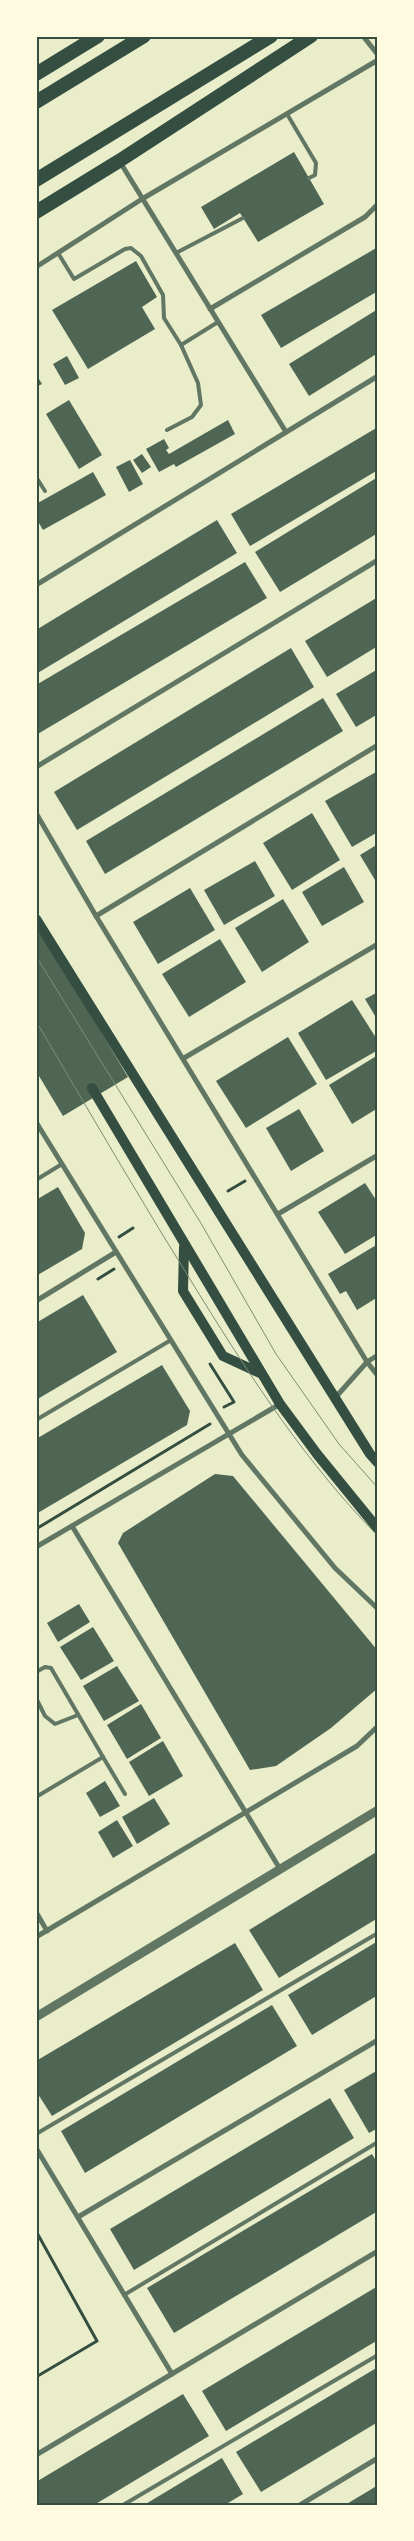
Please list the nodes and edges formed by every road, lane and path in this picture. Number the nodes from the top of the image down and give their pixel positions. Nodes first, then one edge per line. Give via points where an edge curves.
1 (98, 36) edge
2 (144, 36) edge
3 (271, 36) edge
4 (311, 36) edge
5 (363, 36) edge
6 (378, 55) edge
7 (378, 60) edge
8 (36, 74) edge
9 (36, 102) edge
10 (287, 114) junction
11 (119, 161) junction
12 (309, 178) dead end
13 (36, 180) edge
14 (142, 199) junction
15 (378, 204) edge
16 (36, 212) edge
17 (243, 218) dead end
18 (58, 253) junction
19 (176, 253) junction
20 (36, 267) edge
21 (210, 309) junction
22 (218, 322) junction
23 (181, 345) junction
24 (378, 376) edge
25 (167, 430) dead end
26 (286, 432) junction
27 (36, 477) edge
28 (45, 491) dead end
29 (378, 560) edge
30 (36, 585) edge
31 (378, 745) edge
32 (36, 767) edge
33 (36, 813) edge
34 (96, 916) junction
35 (36, 918) edge
36 (378, 944) edge
37 (184, 1058) junction
38 (92, 1088) dead end
39 (36, 1122) edge
40 (378, 1155) edge
41 (62, 1164) junction
42 (255, 1175) junction
43 (36, 1180) edge
44 (228, 1191) dead end
45 (278, 1214) junction
46 (133, 1228) dead end
47 (110, 1242) junction
48 (184, 1245) junction
49 (116, 1252) junction
50 (36, 1301) edge
51 (170, 1340) junction
52 (378, 1355) edge
53 (367, 1362) junction
54 (209, 1363) dead end
55 (260, 1373) junction
56 (378, 1376) edge
57 (334, 1398) junction
58 (280, 1404) junction
59 (215, 1412) junction
60 (219, 1419) junction
61 (36, 1420) edge
62 (228, 1434) junction
63 (378, 1463) edge
64 (72, 1526) junction
65 (36, 1528) edge
66 (378, 1528) edge
67 (36, 1547) edge
68 (378, 1609) edge
69 (36, 1672) edge
70 (36, 1698) edge
71 (78, 1715) junction
72 (378, 1726) edge
73 (103, 1757) junction
74 (125, 1794) dead end
75 (36, 1797) edge
76 (378, 1810) edge
77 (246, 1814) junction
78 (280, 1869) junction
79 (36, 1912) edge
80 (47, 1931) junction
81 (378, 1934) edge
82 (36, 1937) edge
83 (36, 2017) edge
84 (378, 2040) edge
85 (36, 2134) edge
86 (378, 2142) edge
87 (36, 2148) edge
88 (78, 2217) junction
89 (36, 2231) edge
90 (378, 2251) edge
91 (124, 2295) junction
92 (378, 2355) edge
93 (172, 2374) junction
94 (36, 2377) edge
95 (36, 2455) edge
96 (378, 2458) edge
97 (123, 2505) edge
98 (300, 2505) edge

1 - 8 highway
2 - 9 highway
3 - 13 highway
4 - 11 highway
5 - 6 street
7 - 10 street
10 - 12 lane via 316,163 315,175
10 - 14 street
11 - 14 street
11 - 16 highway
14 - 18 street
14 - 19 street
15 - 21 street via 364,217
17 - 19 lane
18 - 20 street
18 - 23 lane via 74,279 125,249 136,250 163,295 164,318
19 - 21 street
21 - 22 street
22 - 23 lane
22 - 26 street
23 - 25 lane via 198,383 202,405 192,418
24 - 26 street
26 - 30 street
27 - 28 lane
29 - 32 street
31 - 34 street
33 - 34 street
34 - 37 street
35 - 57 main road
36 - 37 street
37 - 42 street
38 - 48 main road
39 - 41 street
40 - 45 street
41 - 43 lane
41 - 47 street
42 - 44 path
42 - 45 street
45 - 53 street
46 - 47 path
47 - 49 street
48 - 55 main road
48 - 55 main road via 183,1292 223,1356
49 - 50 street
49 - 51 street
51 - 59 street
51 - 61 lane
52 - 53 street
53 - 56 street
53 - 57 street
54 - 59 path via 234,1402
55 - 58 main road
57 - 63 main road
58 - 62 street
58 - 66 main road
59 - 60 street
60 - 62 street
60 - 65 path
62 - 64 street
62 - 68 street via 335,1568
64 - 67 street
64 - 77 street
69 - 71 lane via 45,1667 51,1668
70 - 71 lane via 45,1716 55,1724
71 - 73 lane
72 - 77 street via 357,1746
73 - 74 lane
73 - 75 lane
76 - 78 street
77 - 78 street
77 - 80 street
78 - 83 street
79 - 80 street
80 - 82 street
81 - 85 lane
84 - 88 street
86 - 91 lane
87 - 88 street
88 - 91 street
89 - 94 path via 97,2341
90 - 93 street
91 - 93 street
92 - 97 lane
93 - 95 street
96 - 98 street

